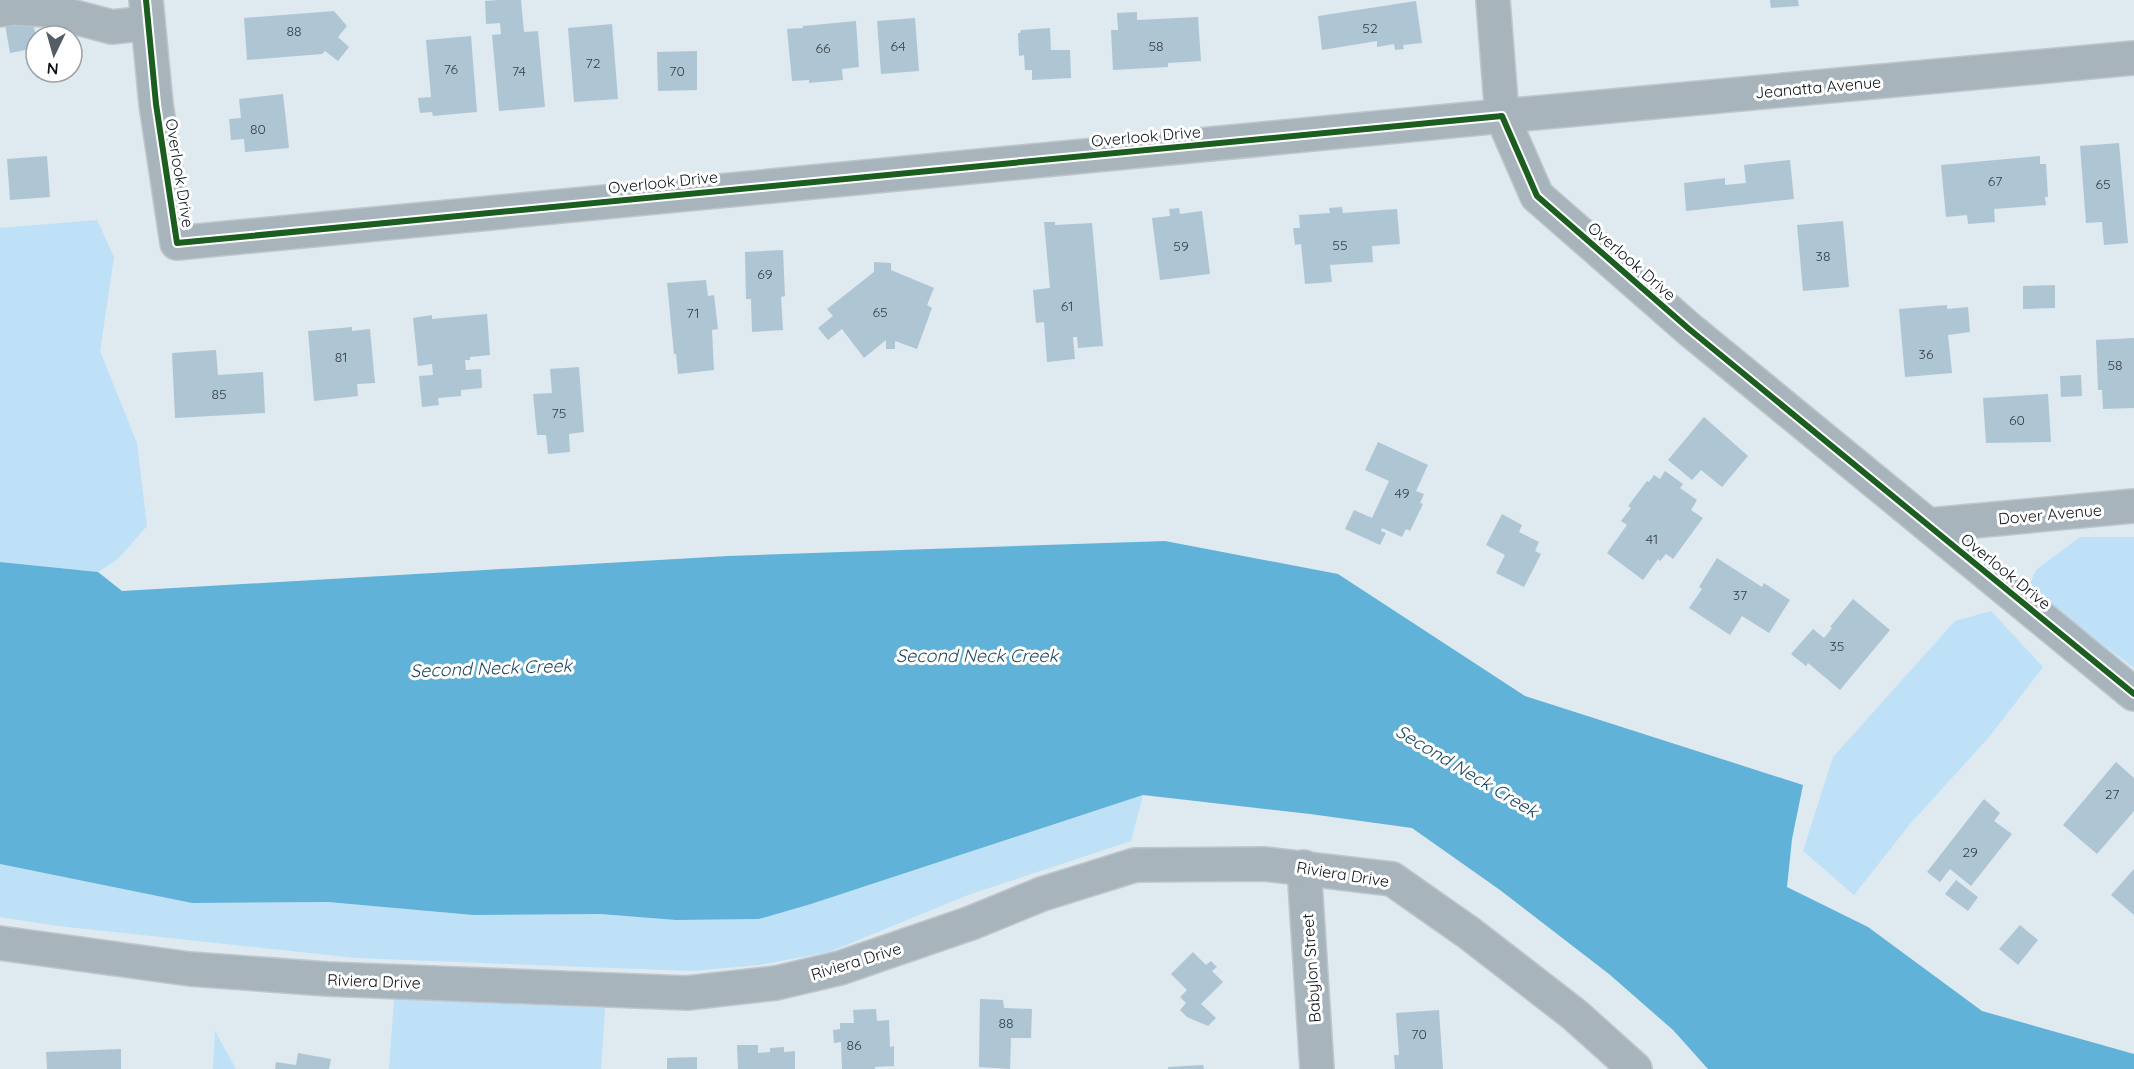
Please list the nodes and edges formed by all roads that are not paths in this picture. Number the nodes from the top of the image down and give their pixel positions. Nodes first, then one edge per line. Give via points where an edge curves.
1 (1493, 0) edge
2 (0, 10) edge
3 (147, 11) edge
4 (2134, 58) edge
5 (1503, 116) junction
6 (2134, 506) edge
7 (1930, 525) junction
8 (2134, 693) edge
9 (1304, 867) junction
10 (0, 943) edge
11 (1317, 1069) edge
12 (1635, 1069) edge

1 - 5 street
2 - 3 street via 48,10 112,27
3 - 5 street, Overlook Drive via 156,104 177,243
4 - 5 street, Jeanatta Avenue
5 - 7 street, Overlook Drive via 1537,196 1689,329
6 - 7 street, Dover Avenue
7 - 8 street, Overlook Drive
9 - 10 street, Riviera Drive via 1135,865 1042,894 840,969 776,983 687,993 327,980 190,969
9 - 11 street, Babylon Street
9 - 12 street, Riviera Drive via 1392,879 1575,1015

